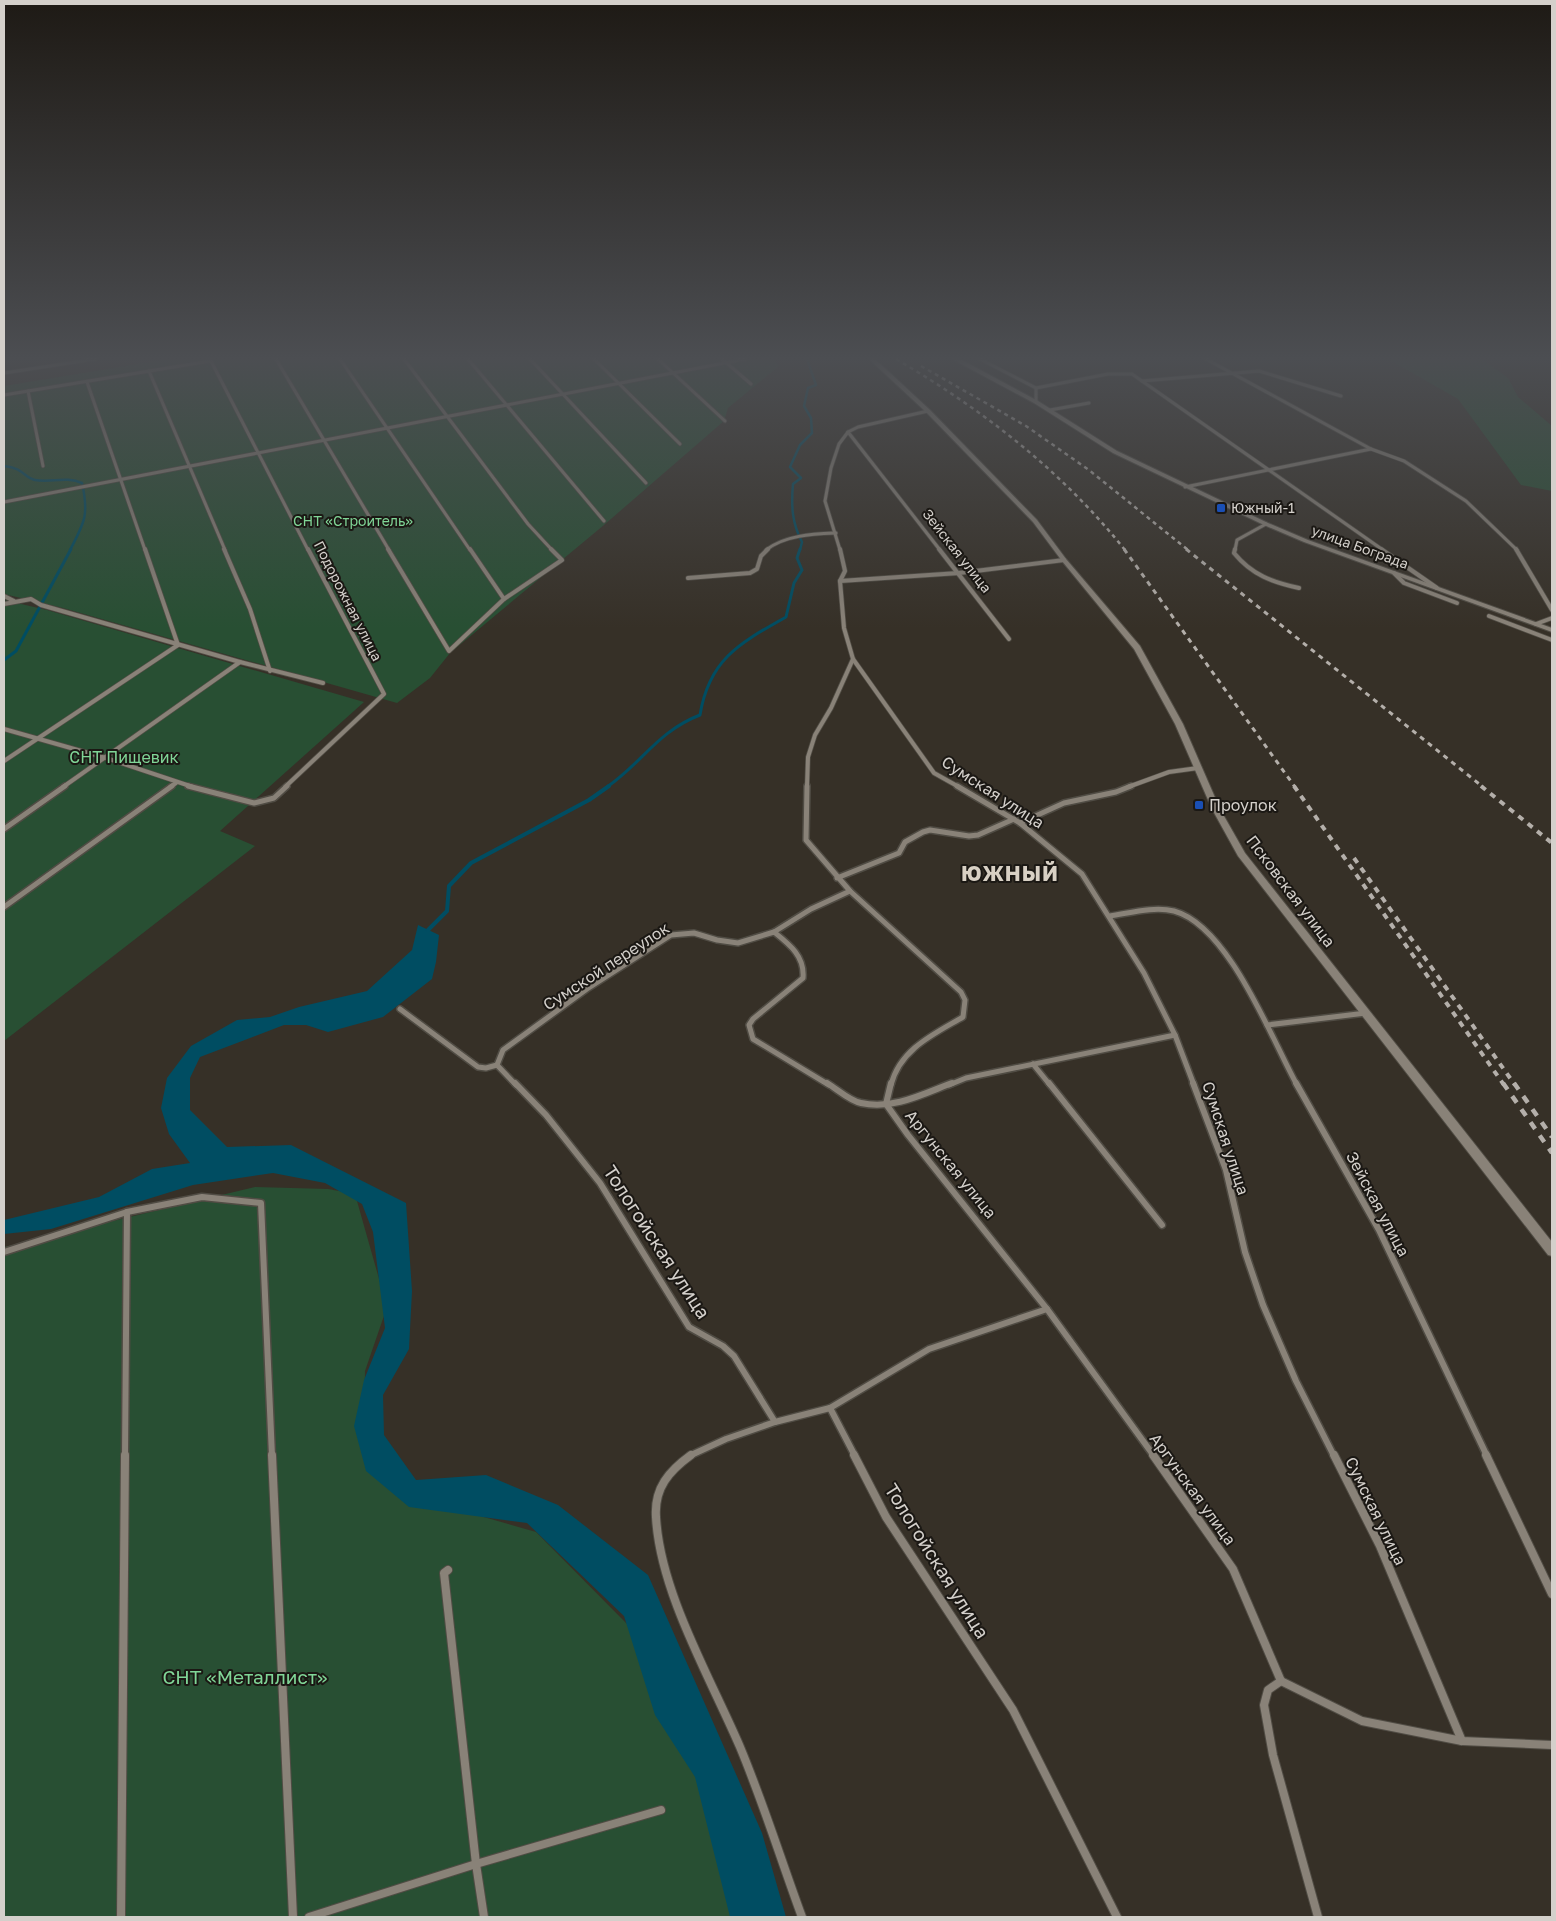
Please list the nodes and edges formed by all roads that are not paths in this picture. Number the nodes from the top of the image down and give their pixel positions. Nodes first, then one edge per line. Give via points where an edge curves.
1 (40, 449) edge
2 (110, 449) edge
3 (184, 449) edge
4 (258, 449) edge
5 (282, 449) edge
6 (330, 449) edge
7 (401, 449) edge
8 (471, 449) edge
9 (543, 449) edge
10 (614, 449) edge
11 (837, 449) edge
12 (861, 449) edge
13 (964, 449) edge
14 (1110, 449) edge
15 (1239, 449) edge
16 (1371, 449) joint
17 (260, 453) junction
18 (191, 465) junction
19 (44, 466) dead end
20 (1269, 469) junction
21 (120, 479) junction
22 (646, 483) dead end
23 (1185, 487) junction
24 (4, 502) edge
25 (604, 521) dead end
26 (1266, 524) junction
27 (836, 533) junction
28 (1064, 560) junction
29 (959, 573) junction
30 (1394, 573) junction
31 (688, 578) dead end
32 (840, 581) junction
33 (1299, 588) dead end
34 (1437, 588) junction
35 (4, 596) edge
36 (504, 600) junction
37 (15, 602) junction
38 (4, 604) edge
39 (1457, 604) dead end
40 (1552, 610) edge
41 (1489, 616) dead end
42 (1552, 618) edge
43 (1536, 624) junction
44 (1552, 630) edge
45 (1009, 639) dead end
46 (1552, 640) edge
47 (178, 645) junction
48 (852, 659) junction
49 (240, 662) junction
50 (270, 671) junction
51 (323, 684) dead end
52 (4, 729) edge
53 (40, 738) junction
54 (106, 758) junction
55 (4, 761) edge
56 (1198, 768) junction
57 (176, 783) junction
58 (1014, 819) junction
59 (1020, 823) junction
60 (4, 829) edge
61 (837, 878) junction
62 (850, 891) junction
63 (4, 907) edge
64 (1110, 916) junction
65 (774, 932) junction
66 (400, 1009) dead end
67 (1367, 1013) junction
68 (1267, 1025) junction
69 (1175, 1036) junction
70 (1033, 1064) junction
71 (497, 1065) junction
72 (886, 1104) junction
73 (127, 1212) junction
74 (1162, 1225) dead end
75 (1552, 1251) edge
76 (4, 1252) edge
77 (1047, 1309) junction
78 (830, 1408) junction
79 (775, 1422) junction
80 (448, 1570) dead end
81 (1552, 1594) edge
82 (1281, 1681) junction
83 (1462, 1741) junction
84 (1552, 1745) edge
85 (661, 1810) dead end
86 (476, 1864) junction
87 (121, 1917) edge
88 (293, 1917) edge
89 (309, 1917) edge
90 (484, 1917) edge
91 (802, 1917) edge
92 (1117, 1917) edge
93 (1318, 1917) edge

1 - 19 street
2 - 21 street
3 - 18 street
4 - 17 street, Подорожная улица
5 - 17 street
6 - 36 street via 449,651
7 - 36 street
8 - 36 street via 528,524 562,560
9 - 25 street
10 - 22 street
11 - 27 street via 825,501
12 - 29 street, Зейская улица
13 - 28 street, Псковская улица via 1034,521
14 - 23 street, улица Бограда
15 - 20 street
16 - 20 street
16 - 40 street via 1404,461 1466,501 1514,544
17 - 18 street
17 - 57 street, Подорожная улица via 384,694 274,798 254,803
18 - 21 street
18 - 50 street via 250,609
20 - 23 street
20 - 34 street
21 - 24 street
21 - 47 street
23 - 26 street, улица Бограда
26 - 30 street, улица Бограда
26 - 33 street via 1237,540 1234,553 1241,563 1265,581
27 - 31 street via 789,538 764,552 757,569 750,573
27 - 32 street via 845,571
28 - 29 street
28 - 56 street, Псковская улица via 1137,648 1179,724
29 - 32 street
29 - 45 street, Зейская улица
30 - 34 street, улица Бограда
30 - 39 street via 1404,583
32 - 48 street via 844,628
34 - 43 street, улица Бограда
35 - 37 street
37 - 38 street
37 - 47 street via 31,599 41,605
41 - 46 street
42 - 43 street
43 - 44 street, улица Бограда
47 - 49 street
47 - 53 street
48 - 58 street, Сумская улица via 934,773
48 - 61 street, Аргунская улица via 831,708 815,735 808,757 806,840
49 - 50 street
49 - 54 street
50 - 51 street
52 - 53 street
53 - 54 street
53 - 55 street
54 - 57 street
54 - 60 street
56 - 59 street via 1169,772 1116,792 1064,803
56 - 67 street, Псковская улица via 1241,854
57 - 63 street
58 - 59 street, Сумская улица
58 - 61 street via 978,835 923,832 905,842 898,853
59 - 64 street, Сумская улица via 1082,874
61 - 62 street, Аргунская улица
62 - 65 street, Сумской переулок
62 - 72 street, Аргунская улица via 961,992 965,1000 963,1017 914,1046 893,1076
64 - 68 street, Зейская улица via 1157,910 1187,916 1217,941
64 - 69 street, Сумская улица via 1144,972
65 - 71 street, Сумской переулок via 743,943 723,942 696,932 671,935 587,989 503,1050
65 - 72 street via 802,960 805,968 803,978 753,1019 749,1025 753,1039 860,1103
66 - 71 street via 478,1066
67 - 68 street
67 - 75 street, Псковская улица
68 - 81 street, Зейская улица via 1282,1058 1379,1230
69 - 70 street
69 - 83 street, Сумская улица via 1226,1170 1245,1252 1263,1305 1296,1381 1380,1546
70 - 72 street via 966,1078 903,1102
70 - 74 street
71 - 79 street, Тологойская улица via 546,1114 600,1183 690,1327 734,1356
72 - 77 street, Аргунская улица
73 - 76 street
73 - 87 street
73 - 88 street via 202,1197 261,1203
77 - 78 street via 929,1349
77 - 82 street, Аргунская улица via 1180,1490 1232,1569
78 - 79 street
78 - 92 street, Тологойская улица via 886,1517 1013,1710
79 - 91 street via 685,1458 669,1470 658,1491 658,1538 684,1623 741,1748
80 - 86 street via 444,1573
82 - 83 street via 1362,1721
82 - 93 street via 1268,1690 1264,1705 1272,1755
83 - 84 street
85 - 86 street
86 - 89 street
86 - 90 street

